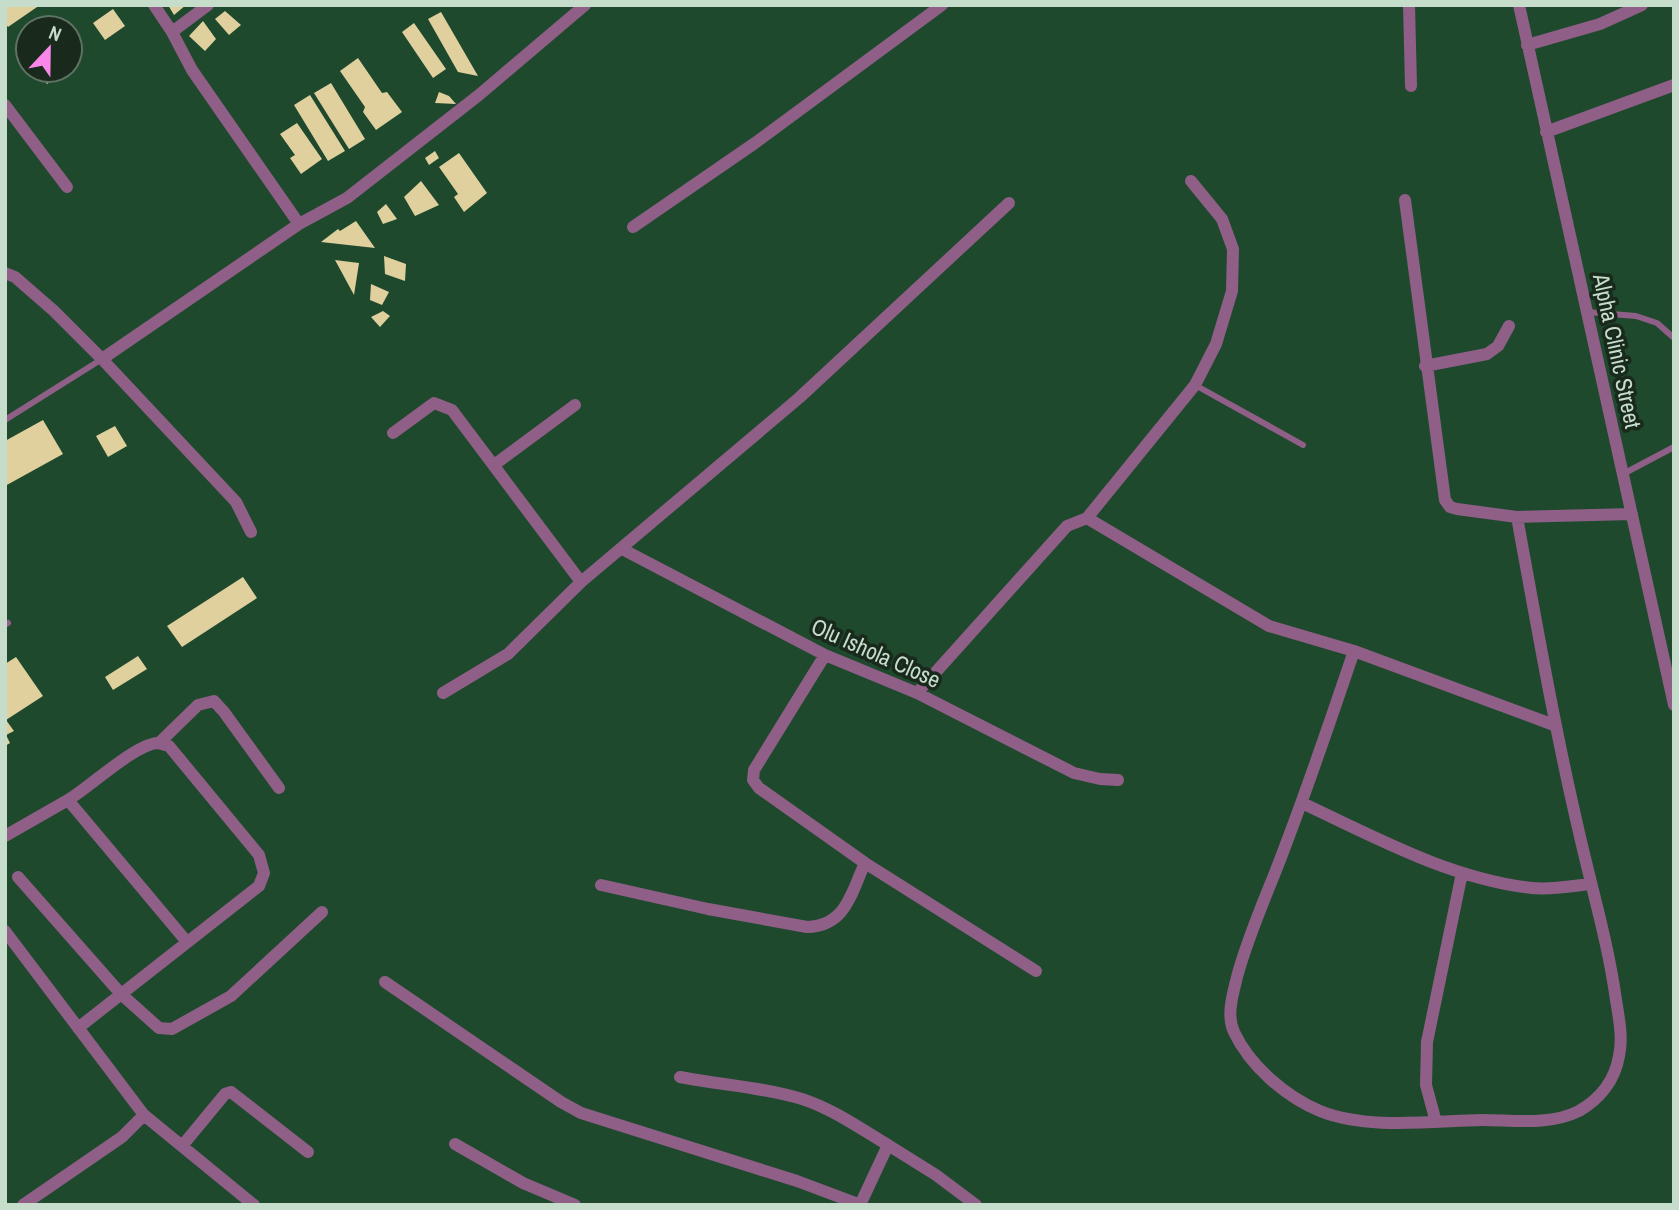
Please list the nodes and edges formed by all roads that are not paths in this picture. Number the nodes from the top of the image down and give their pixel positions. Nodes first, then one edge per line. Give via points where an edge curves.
1 (154, 5) edge
2 (208, 5) edge
3 (585, 5) edge
4 (942, 5) edge
5 (1409, 5) edge
6 (1519, 5) edge
7 (1642, 5) edge
8 (172, 32) junction
9 (1527, 44) junction
10 (1674, 85) edge
11 (1411, 86) dead end
12 (5, 105) edge
13 (1546, 132) junction
14 (1191, 181) dead end
15 (67, 187) dead end
16 (1405, 200) dead end
17 (1009, 203) dead end
18 (299, 224) junction
19 (633, 227) dead end
20 (5, 273) edge
21 (1587, 312) junction
22 (1509, 326) dead end
23 (1674, 338) edge
24 (102, 359) junction
25 (1426, 366) junction
26 (1195, 385) junction
27 (575, 405) dead end
28 (5, 420) edge
29 (393, 433) dead end
30 (1303, 445) dead end
31 (1674, 447) edge
32 (494, 465) junction
33 (1623, 474) junction
34 (1632, 514) junction
35 (1517, 517) junction
36 (1087, 518) junction
37 (251, 532) dead end
38 (622, 549) junction
39 (581, 582) junction
40 (1354, 651) junction
41 (825, 655) junction
42 (443, 693) dead end
43 (917, 693) junction
44 (1674, 705) edge
45 (1554, 725) junction
46 (159, 743) junction
47 (1118, 780) dead end
48 (279, 788) dead end
49 (68, 800) junction
50 (1302, 803) junction
51 (5, 836) edge
52 (865, 863) junction
53 (1462, 873) junction
54 (18, 877) dead end
55 (1590, 884) junction
56 (601, 885) dead end
57 (322, 912) dead end
58 (5, 931) edge
59 (187, 943) junction
60 (1037, 971) dead end
61 (384, 982) dead end
62 (121, 994) junction
63 (78, 1028) junction
64 (680, 1077) dead end
65 (144, 1115) junction
66 (1436, 1122) junction
67 (455, 1144) dead end
68 (888, 1145) junction
69 (182, 1146) junction
70 (308, 1152) dead end
71 (23, 1205) edge
72 (254, 1205) edge
73 (575, 1205) edge
74 (861, 1205) edge
75 (976, 1205) edge

1 - 8 street
2 - 8 street
3 - 18 street via 347,198
4 - 19 street
5 - 11 street
6 - 9 street, Alpha Clinic Street
7 - 9 street via 1600,24
8 - 18 street via 192,70
9 - 13 street, Alpha Clinic Street
10 - 13 street
12 - 15 street
13 - 21 street, Alpha Clinic Street
14 - 26 street via 1222,219 1233,249 1232,291 1216,344
16 - 25 street
17 - 38 street via 799,398
18 - 24 street
20 - 24 street via 54,311
21 - 23 lane via 1636,316 1657,323
21 - 33 street, Alpha Clinic Street
22 - 25 street via 1498,346 1486,354
24 - 28 lane
24 - 37 street via 236,502
25 - 35 street via 1445,500 1457,509
26 - 30 lane
26 - 36 street
27 - 32 street
29 - 32 street via 425,408 445,405
31 - 33 lane
32 - 39 street
33 - 34 street, Alpha Clinic Street
34 - 35 street
34 - 44 street, Alpha Clinic Street
35 - 45 street
36 - 40 street via 1269,626
36 - 43 street via 1067,526
38 - 39 street
38 - 41 street, Olu Ishola Close
39 - 42 street via 508,654
40 - 45 street
40 - 50 street
41 - 43 street, Olu Ishola Close
41 - 52 street via 754,770 753,780
43 - 47 street, Olu Ishola Close via 1074,773
45 - 55 street
46 - 48 street via 198,705 214,701
46 - 49 street via 139,749
46 - 59 street via 169,746 259,855 264,873 259,886
49 - 51 street
49 - 59 street
50 - 53 street
50 - 66 street via 1238,972 1231,1027 1256,1065 1304,1104 1348,1119
52 - 56 street via 841,913 820,927
52 - 60 street
53 - 55 street via 1534,888
53 - 66 street via 1427,1042 1426,1085
54 - 62 street
55 - 66 street via 1611,961 1622,1039 1605,1090 1576,1112 1560,1117 1522,1123
57 - 62 street via 231,996 172,1029 159,1028
58 - 63 street
59 - 62 street
61 - 74 street via 581,1113
62 - 63 street
63 - 65 street
64 - 68 street via 804,1100
65 - 69 street
65 - 71 street via 122,1137
67 - 73 street via 523,1184
68 - 74 street
68 - 75 street
69 - 70 street via 230,1092
69 - 72 street

